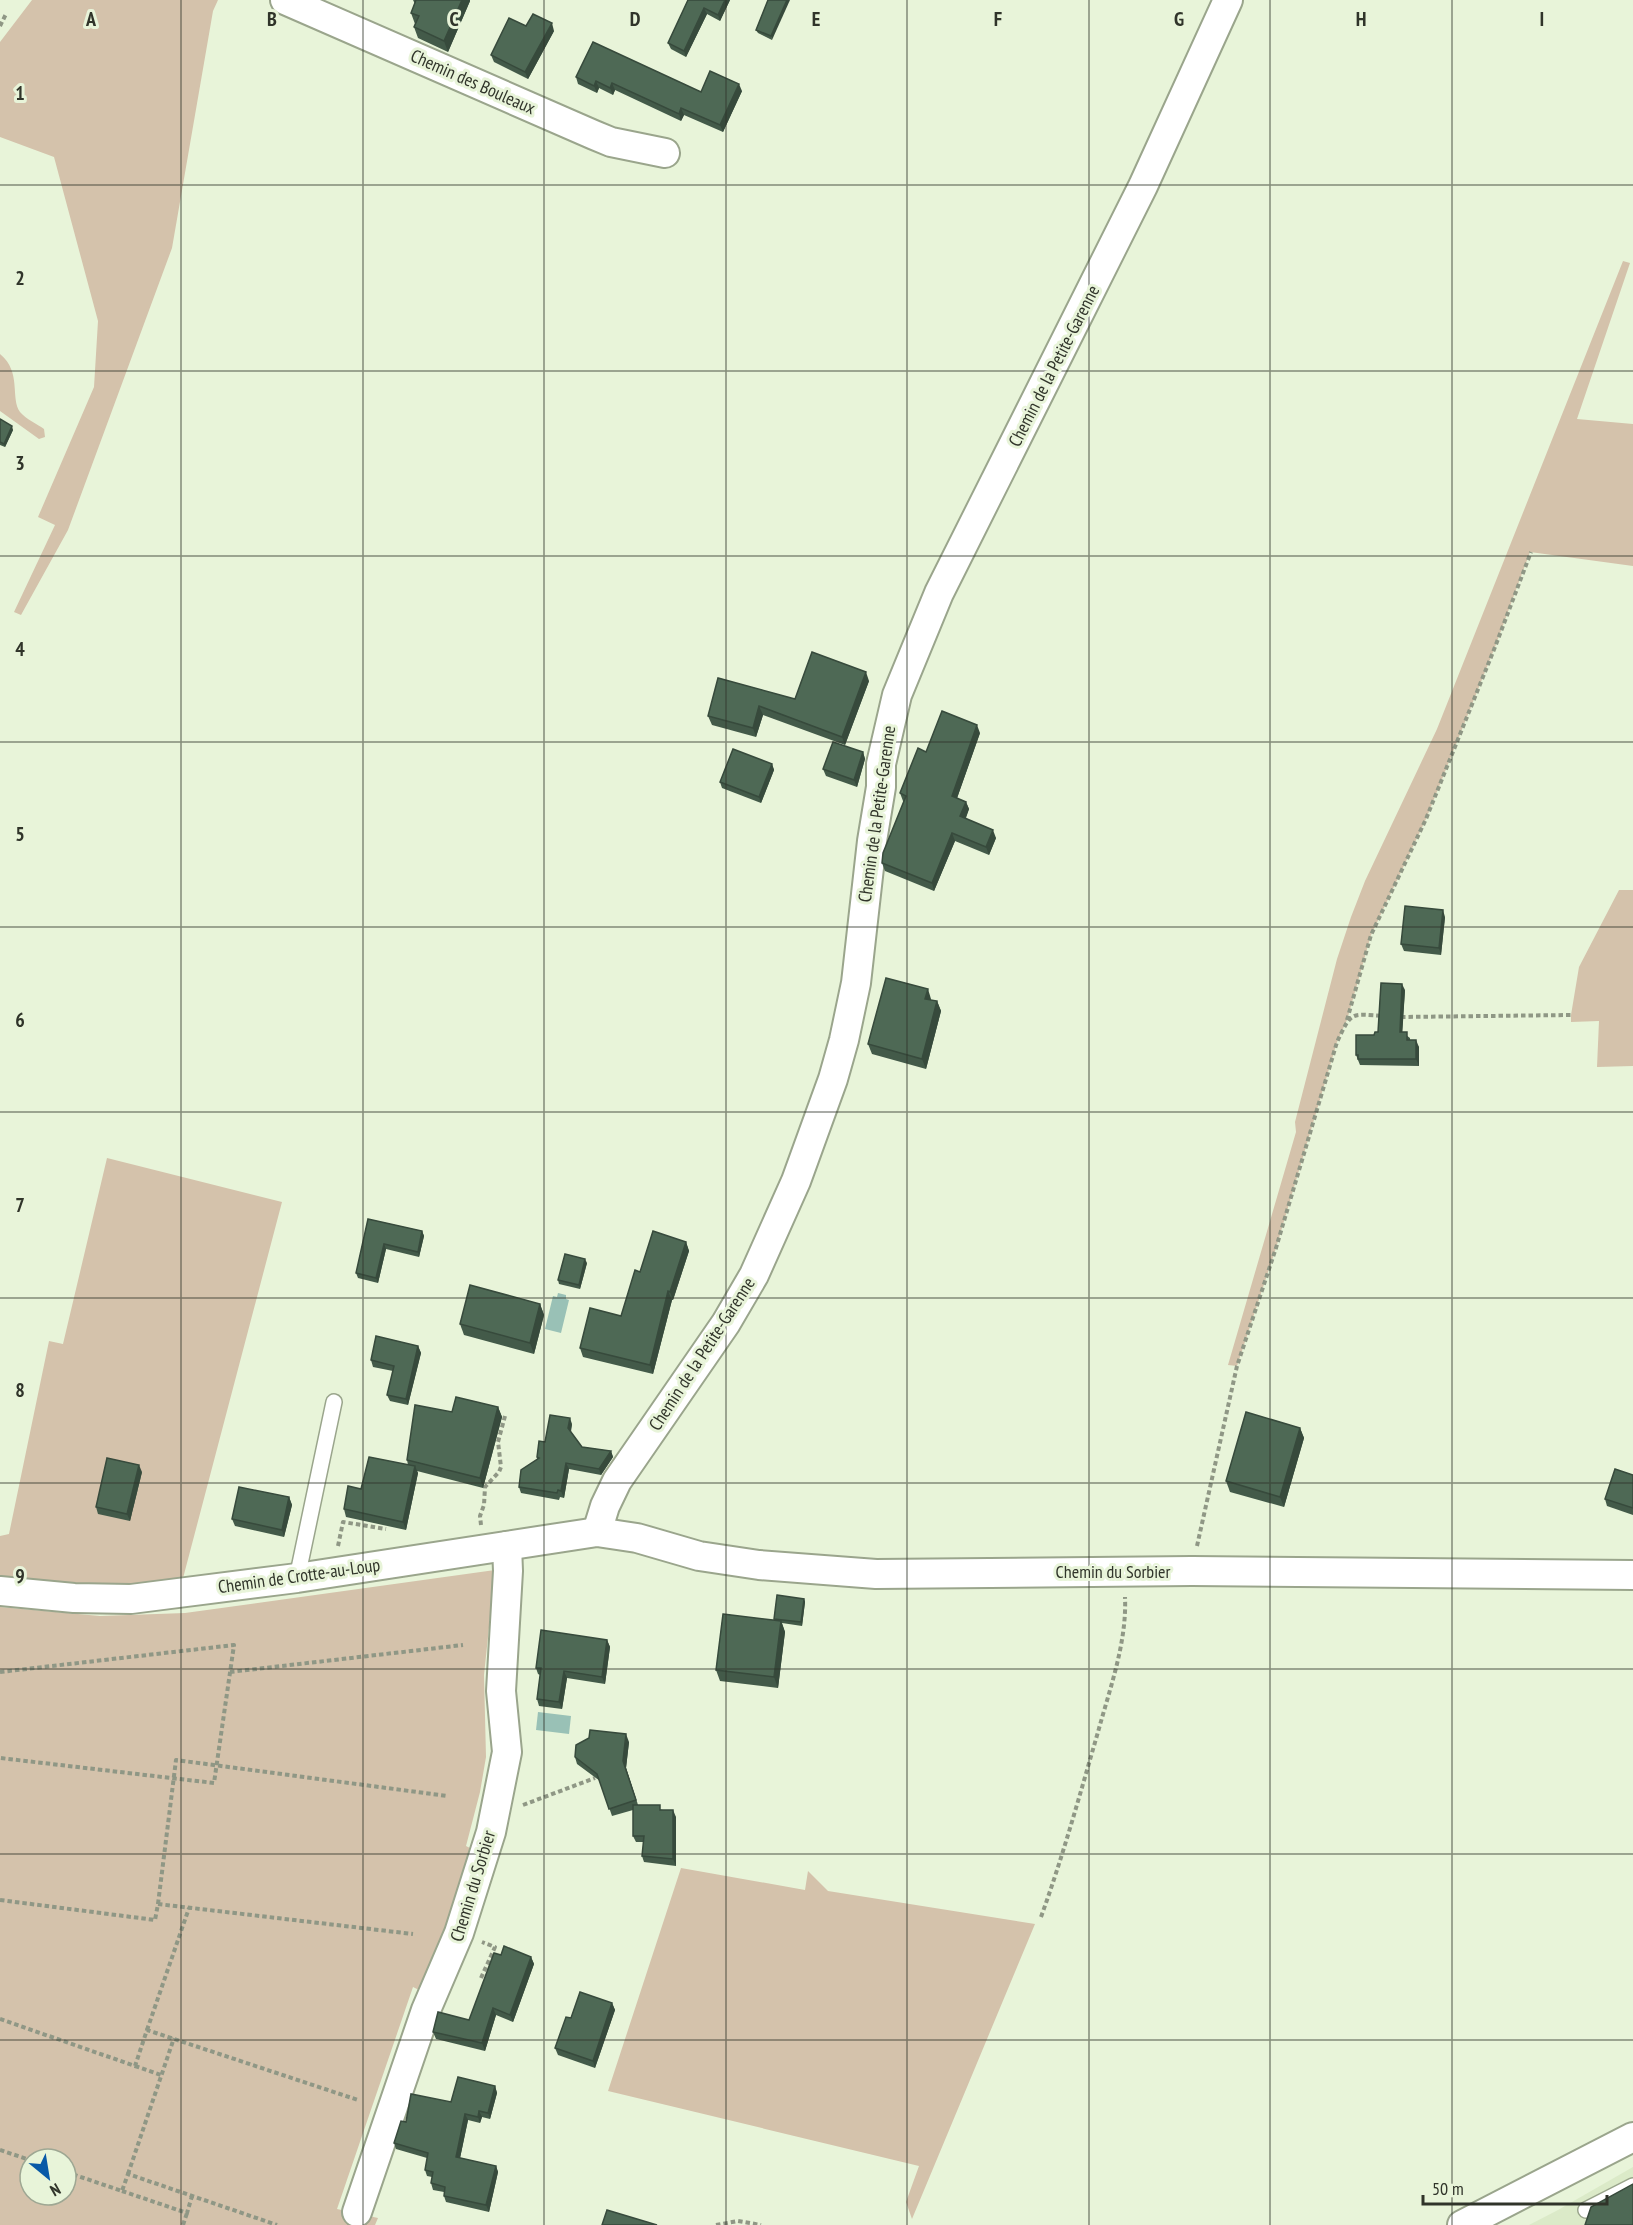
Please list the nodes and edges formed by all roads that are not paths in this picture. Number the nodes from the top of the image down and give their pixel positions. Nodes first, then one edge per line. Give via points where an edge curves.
1 (285, 0) edge
2 (1228, 0) edge
3 (665, 153) dead end
4 (334, 1402) dead end
5 (597, 1532) junction
6 (496, 1548) junction
7 (1633, 1575) edge
8 (297, 1578) junction
9 (0, 1591) edge
10 (1633, 2137) edge
11 (1633, 2186) edge
12 (1586, 2210) dead end
13 (357, 2211) dead end
14 (1462, 2225) edge

1 - 3 street, Chemin des Bouleaux via 594,135
2 - 5 street, Chemin de la Petite-Garenne via 1143,186 939,593 897,695 881,765 856,983 844,1040 796,1182 749,1283 726,1323 617,1480
4 - 8 lane
5 - 6 street, Chemin de Crotte-au-Loup
5 - 7 street, Chemin du Sorbier via 637,1538 699,1556 876,1574 1192,1571
6 - 8 street, Chemin de Crotte-au-Loup
6 - 13 street, Chemin du Sorbier via 508,1571 501,1681 507,1752 494,1816 459,1934 426,2010
8 - 9 street, Chemin de Crotte-au-Loup via 130,1599
10 - 14 street
11 - 12 lane

